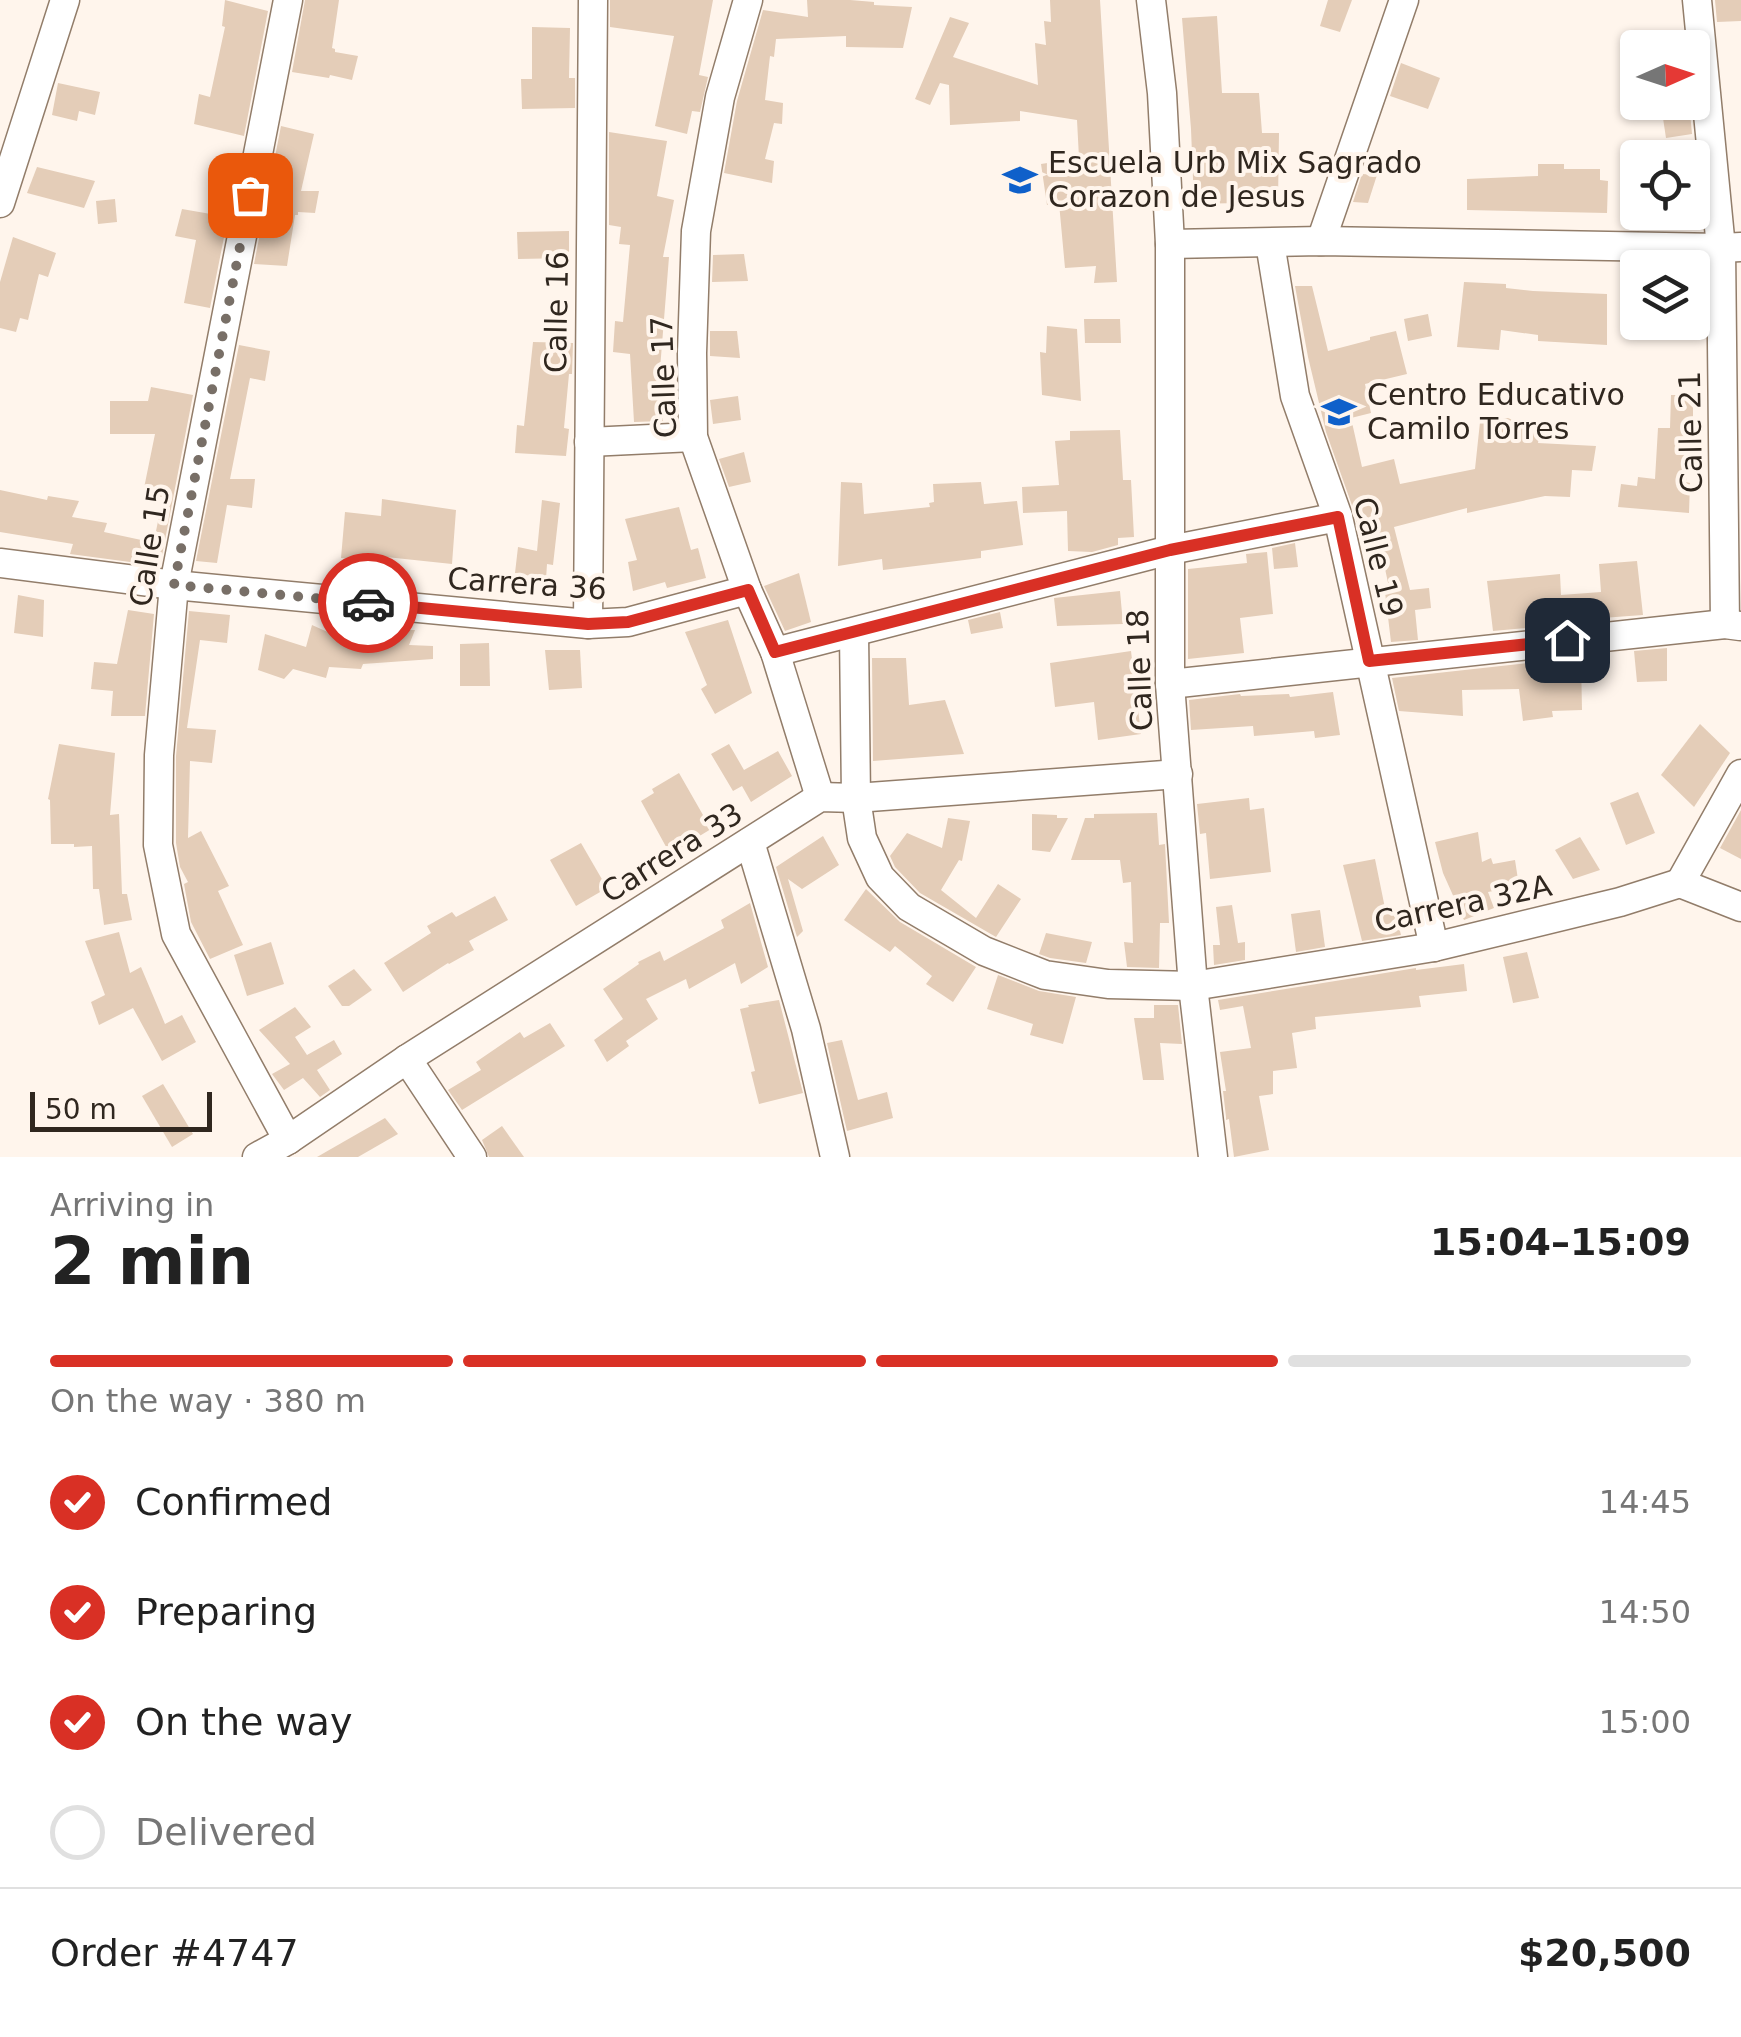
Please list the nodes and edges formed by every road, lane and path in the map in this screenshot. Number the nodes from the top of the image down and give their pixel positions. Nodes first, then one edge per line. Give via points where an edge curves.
1 (65, 0) edge
2 (288, 0) edge
3 (593, 0) edge
4 (748, 0) edge
5 (1151, 0) edge
6 (1404, 0) edge
7 (1697, 0) edge
8 (0, 202) edge
9 (1321, 241) junction
10 (1270, 243) junction
11 (1170, 244) junction
12 (1731, 247) edge
13 (693, 436) junction
14 (588, 442) junction
15 (1338, 517) junction
16 (1170, 550) junction
17 (0, 564) edge
18 (174, 585) junction
19 (748, 590) junction
20 (588, 624) junction
21 (1733, 625) edge
22 (854, 632) junction
23 (775, 652) junction
24 (1369, 661) junction
25 (1170, 684) junction
26 (1178, 774) junction
27 (1741, 774) edge
28 (820, 797) junction
29 (856, 798) junction
30 (750, 842) junction
31 (1680, 883) junction
32 (1741, 907) edge
33 (1434, 948) junction
34 (1193, 986) junction
35 (407, 1058) junction
36 (288, 1140) junction
37 (256, 1157) edge
38 (472, 1157) edge
39 (835, 1157) edge
40 (1212, 1157) edge

1 - 8 street
2 - 18 street, Calle 15
3 - 14 street, Calle 16
4 - 13 street, Calle 17 via 720,97 696,231
5 - 11 street, Calle 18
6 - 9 street
7 - 12 street, Calle 21
9 - 10 street
9 - 12 street
10 - 11 street
10 - 15 street, Calle 19 via 1295,396
11 - 16 street, Calle 18
12 - 21 street, Calle 21
13 - 14 street
13 - 19 street, Calle 17
14 - 20 street, Calle 16
15 - 16 street
15 - 24 street, Calle 19
16 - 22 street
16 - 25 street, Calle 18
17 - 18 street, Carrera 36
18 - 20 street, Carrera 36
18 - 36 street, Calle 15 via 158,845 176,934
19 - 20 street, Carrera 36 via 628,622
19 - 23 street, Calle 17
21 - 24 street
22 - 23 street
22 - 29 street
23 - 28 street, Calle 17
24 - 25 street
24 - 33 street, Calle 19
25 - 26 street, Calle 18
26 - 29 street
26 - 34 street, Calle 18
27 - 31 street
28 - 29 street
28 - 30 street, Carrera 33
29 - 34 street via 862,838 880,877 909,906 984,951 1045,976
30 - 35 street, Carrera 33
30 - 39 street via 806,1029
31 - 32 street
31 - 33 street, Carrera 32A
33 - 34 street, Carrera 32A
34 - 40 street, Calle 18
35 - 36 street, Carrera 33
35 - 38 street
36 - 37 street, Carrera 33

